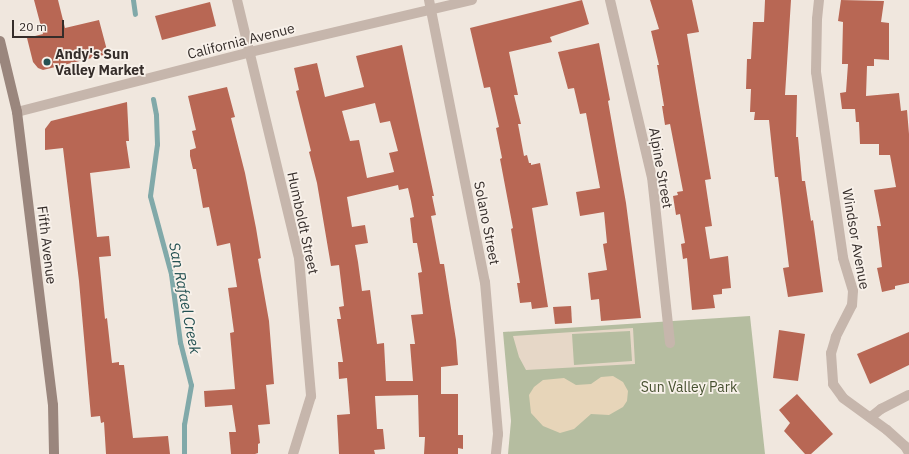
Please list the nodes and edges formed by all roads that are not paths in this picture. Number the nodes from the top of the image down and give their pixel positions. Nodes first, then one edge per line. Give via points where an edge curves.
1 (237, 0) edge
2 (472, 0) edge
3 (610, 0) edge
4 (819, 0) edge
5 (430, 5) edge
6 (0, 41) edge
7 (250, 52) junction
8 (17, 112) junction
9 (670, 343) dead end
10 (909, 395) edge
11 (871, 417) junction
12 (909, 453) edge
13 (54, 454) edge
14 (293, 454) edge
15 (496, 454) edge

1 - 7 street, Humboldt Street
2 - 5 street, California Avenue
3 - 9 street, Alpine Street via 652,177
4 - 11 street, Windsor Avenue via 816,72 843,258 853,291 852,305 831,353 832,384 843,398
5 - 7 street, California Avenue
5 - 15 street, Solano Street via 485,282 498,434
6 - 8 street, Fifth Avenue
7 - 8 street, California Avenue
7 - 14 street, Humboldt Street via 300,258 311,396
8 - 13 street, Fifth Avenue via 53,405
10 - 11 street via 880,409
11 - 12 street, Windsor Avenue via 901,442

